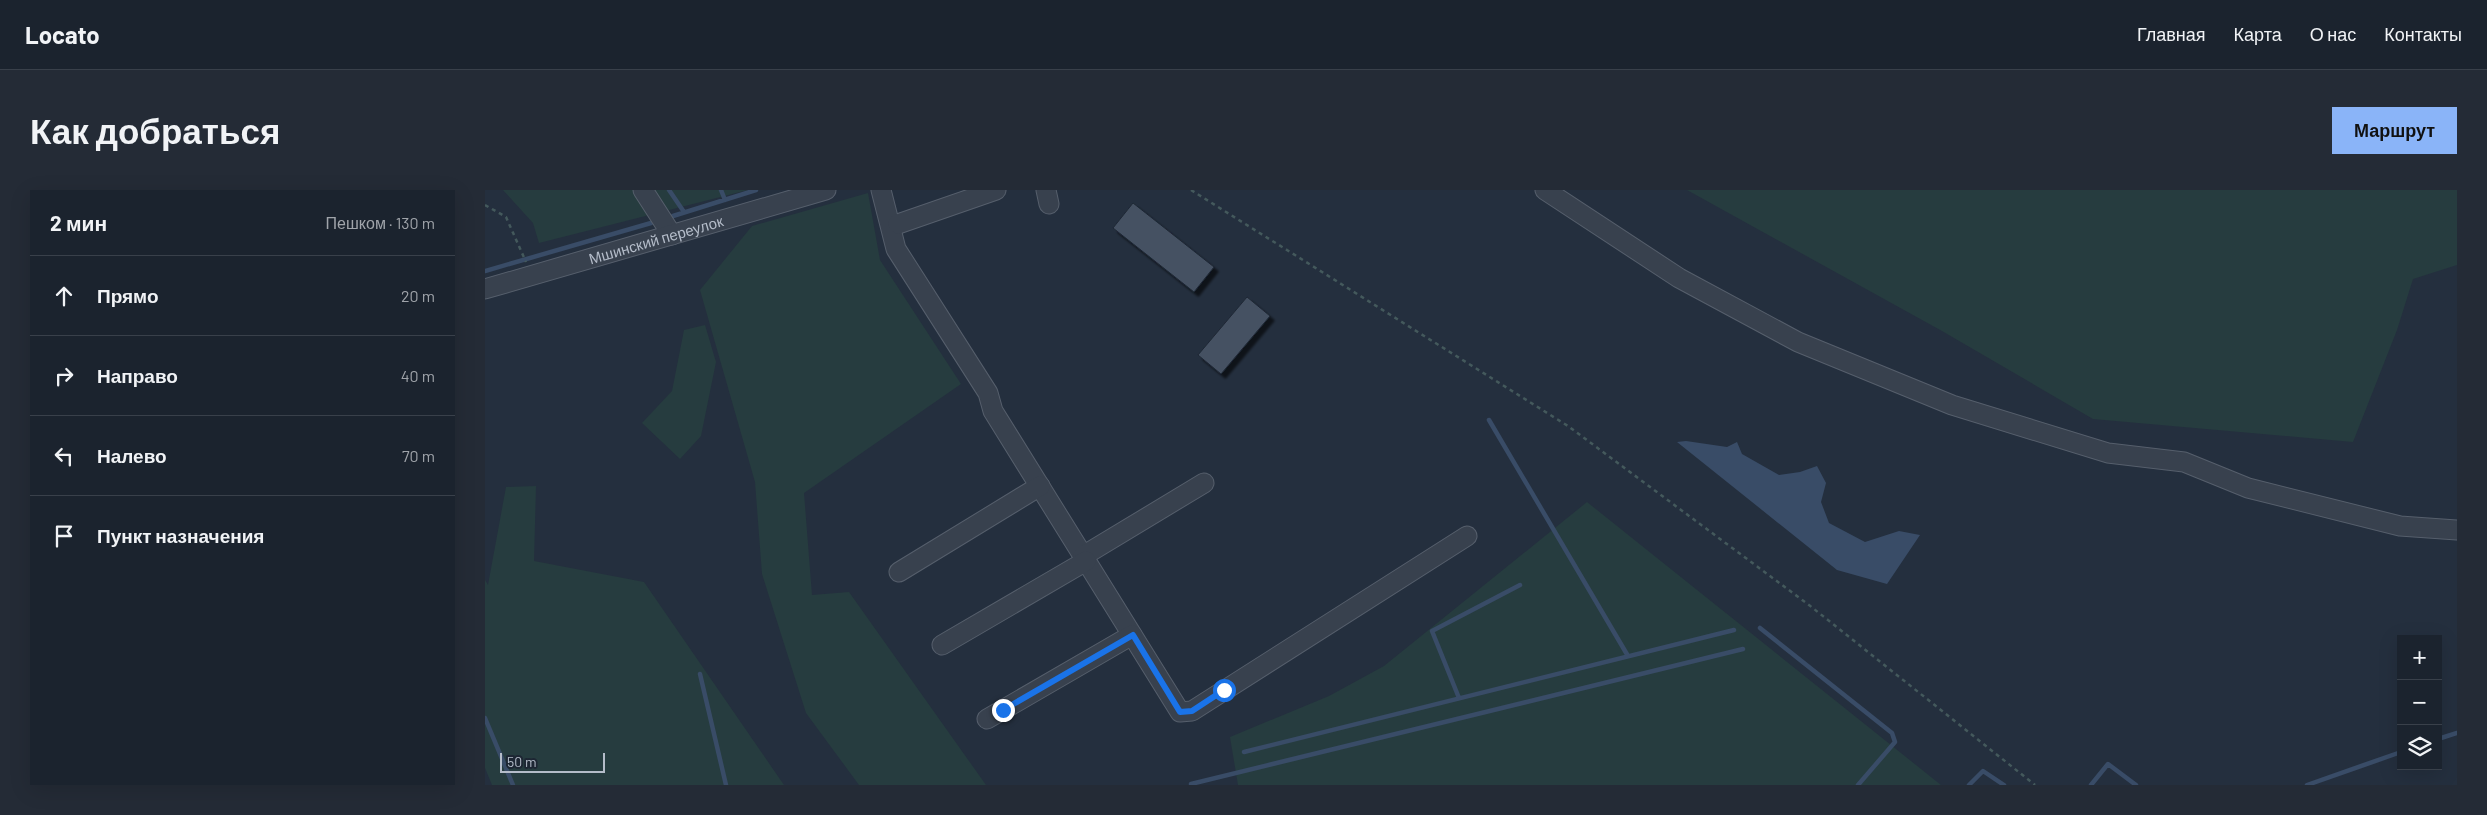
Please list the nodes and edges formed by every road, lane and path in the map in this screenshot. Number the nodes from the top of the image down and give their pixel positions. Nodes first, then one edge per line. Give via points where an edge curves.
1 (643, 190) edge
2 (826, 190) edge
3 (881, 190) edge
4 (996, 190) edge
5 (1191, 190) edge
6 (1545, 190) edge
7 (485, 205) edge
8 (898, 224) dead end
9 (672, 235) junction
10 (523, 254) dead end
11 (485, 288) edge
12 (1204, 483) dead end
13 (1040, 486) junction
14 (2457, 530) edge
15 (1467, 536) dead end
16 (1085, 559) junction
17 (899, 572) dead end
18 (1133, 635) junction
19 (942, 645) dead end
20 (987, 719) dead end
21 (2035, 785) edge

1 - 9 street
2 - 9 street, Мшинский переулок
3 - 13 street via 896,249 988,393 993,411
4 - 8 street
5 - 21 path via 1568,426 1809,604
6 - 14 street via 1687,283 1799,342 1952,405 2108,453 2184,462 2248,488 2400,526
7 - 10 path via 506,217
9 - 11 street, Мшинский переулок
12 - 16 street
13 - 16 street
13 - 17 street
15 - 18 street via 1192,711 1180,712
16 - 18 street
16 - 19 street
18 - 20 street

